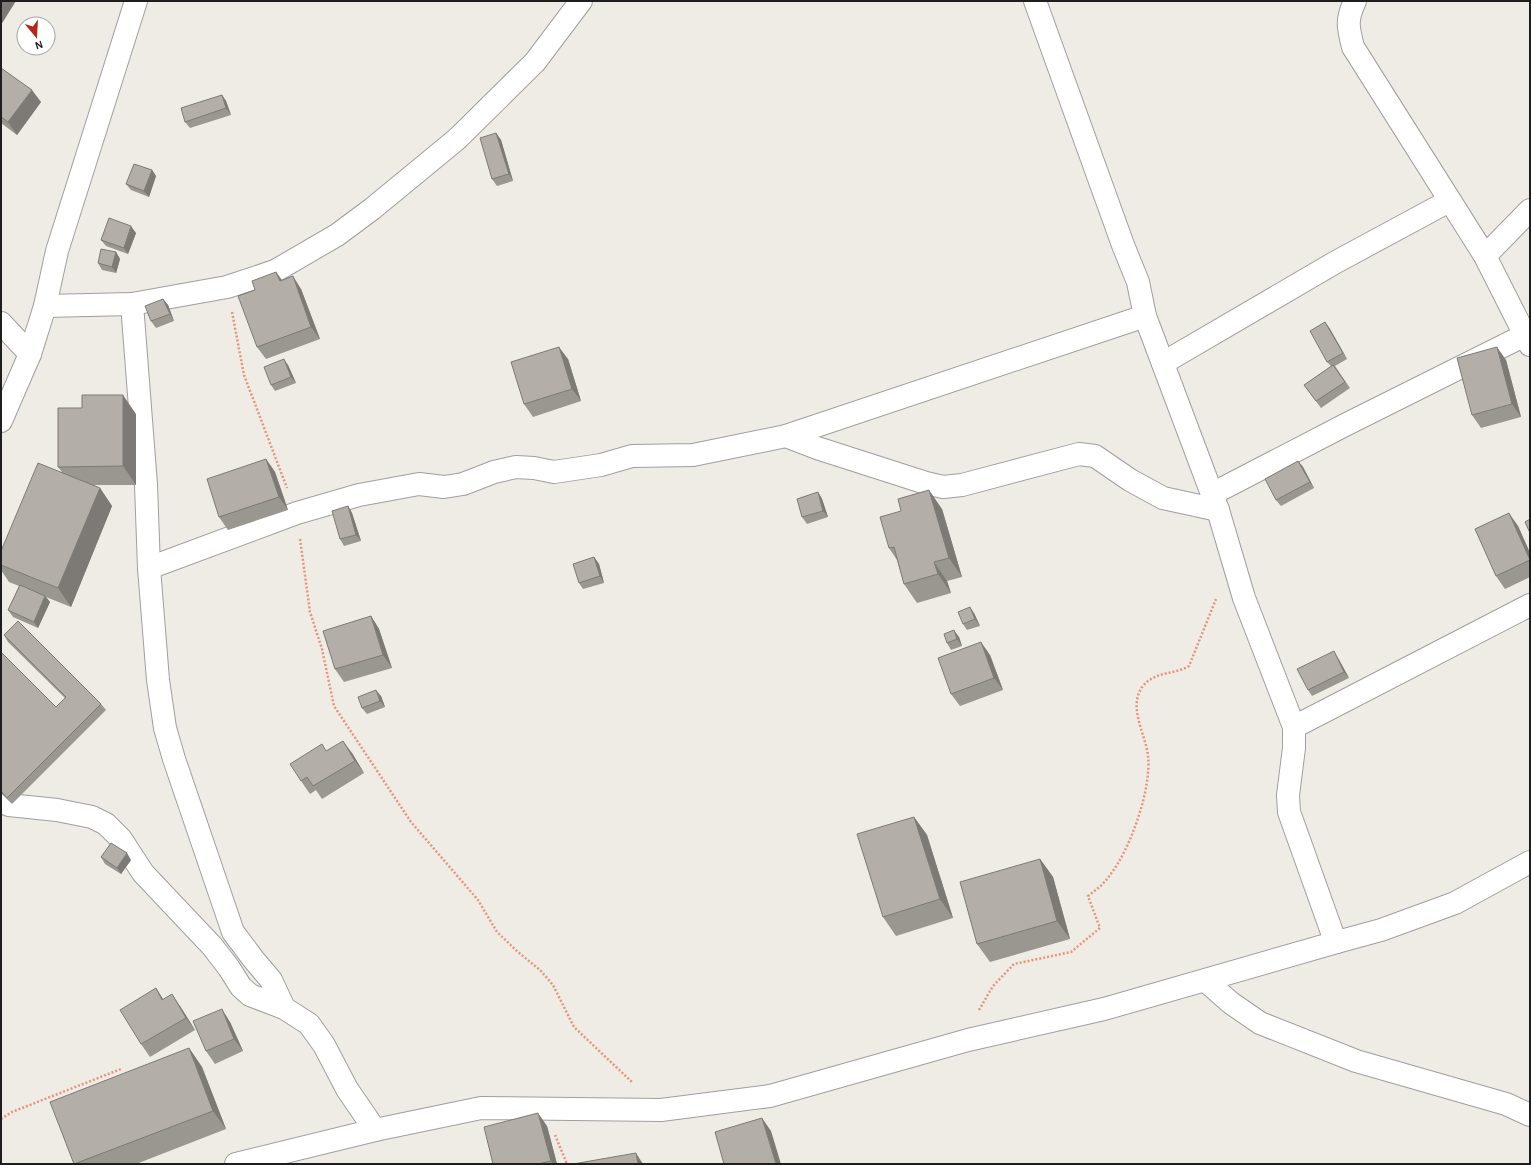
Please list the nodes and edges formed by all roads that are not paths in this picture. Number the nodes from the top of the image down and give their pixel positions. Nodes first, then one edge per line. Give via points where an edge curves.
1 (136, 1) edge
2 (582, 1) edge
3 (1035, 1) edge
4 (1355, 1) edge
5 (1449, 201) junction
6 (1530, 210) edge
7 (1485, 256) junction
8 (132, 304) junction
9 (45, 306) junction
10 (1144, 316) junction
11 (1, 323) edge
12 (1527, 340) edge
13 (30, 354) junction
14 (1163, 363) junction
15 (1, 421) edge
16 (786, 436) junction
17 (1215, 502) junction
18 (149, 568) junction
19 (1530, 605) edge
20 (1294, 727) junction
21 (1, 802) edge
22 (1530, 862) edge
23 (1337, 942) junction
24 (1206, 981) junction
25 (284, 1008) junction
26 (1530, 1115) edge
27 (375, 1130) junction
28 (236, 1164) edge

1 - 9 street via 57,251
2 - 8 street via 529,67 457,139 372,209 337,234 275,271 227,287
3 - 10 street via 1138,282
4 - 5 street via 1349,14 1348,29 1353,47
5 - 7 street
5 - 14 street via 1336,262
6 - 7 street
7 - 12 street
8 - 9 street
8 - 18 street via 146,485
9 - 13 street
10 - 14 street
10 - 16 street
11 - 13 street
12 - 17 street via 1344,425
13 - 15 street
14 - 17 street
16 - 17 street via 943,487 962,485 1080,454 1096,456 1130,480 1163,498
16 - 18 street via 693,455 632,456 601,465 554,472 516,467 463,484 444,487 419,484 359,495 297,513
17 - 20 street via 1244,598
18 - 25 street via 158,680 165,728 174,759 233,932 271,980
19 - 20 street
20 - 23 street via 1289,812
21 - 25 street via 92,817 106,824 121,839 143,873 212,946 241,987 250,996
22 - 23 street via 1454,903 1381,930
23 - 24 street
24 - 26 street via 1230,1003 1267,1026 1356,1061 1506,1104
24 - 27 street via 1104,1009 968,1040 770,1096 661,1110 481,1108
25 - 27 street via 310,1024 346,1089
27 - 28 street

